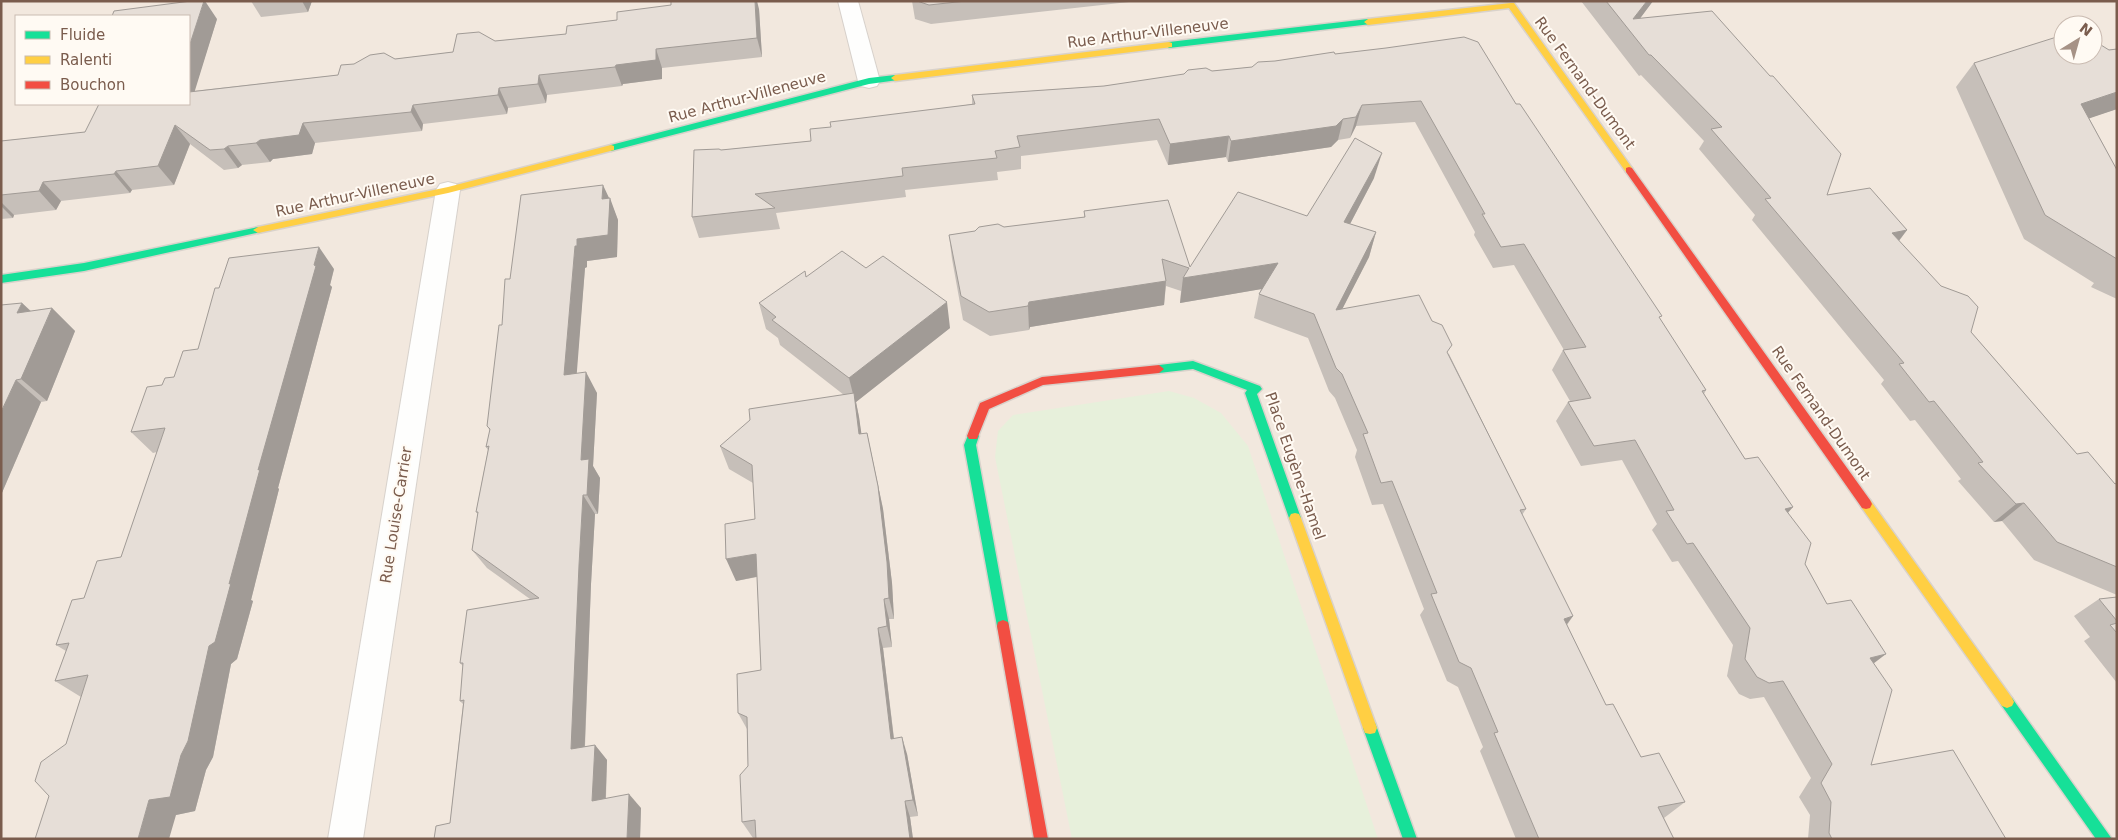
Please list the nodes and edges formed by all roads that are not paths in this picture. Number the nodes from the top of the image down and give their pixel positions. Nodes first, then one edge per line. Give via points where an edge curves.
1 (848, 1) edge
2 (1511, 5) joint
3 (869, 81) junction
4 (448, 190) junction
5 (1, 279) edge
6 (345, 839) edge
7 (1041, 839) edge
8 (1410, 839) edge
9 (2105, 839) edge

1 - 3 street
2 - 3 street, Rue Arthur-Villeneuve
2 - 9 street, Rue Fernand-Dumont
3 - 4 street, Rue Arthur-Villeneuve
4 - 5 street, Rue Arthur-Villeneuve via 84,267
4 - 6 street, Rue Louise-Carrier
7 - 8 street, Place Eugène-Hamel via 970,445 984,406 1042,381 1194,365 1256,389 1251,393

